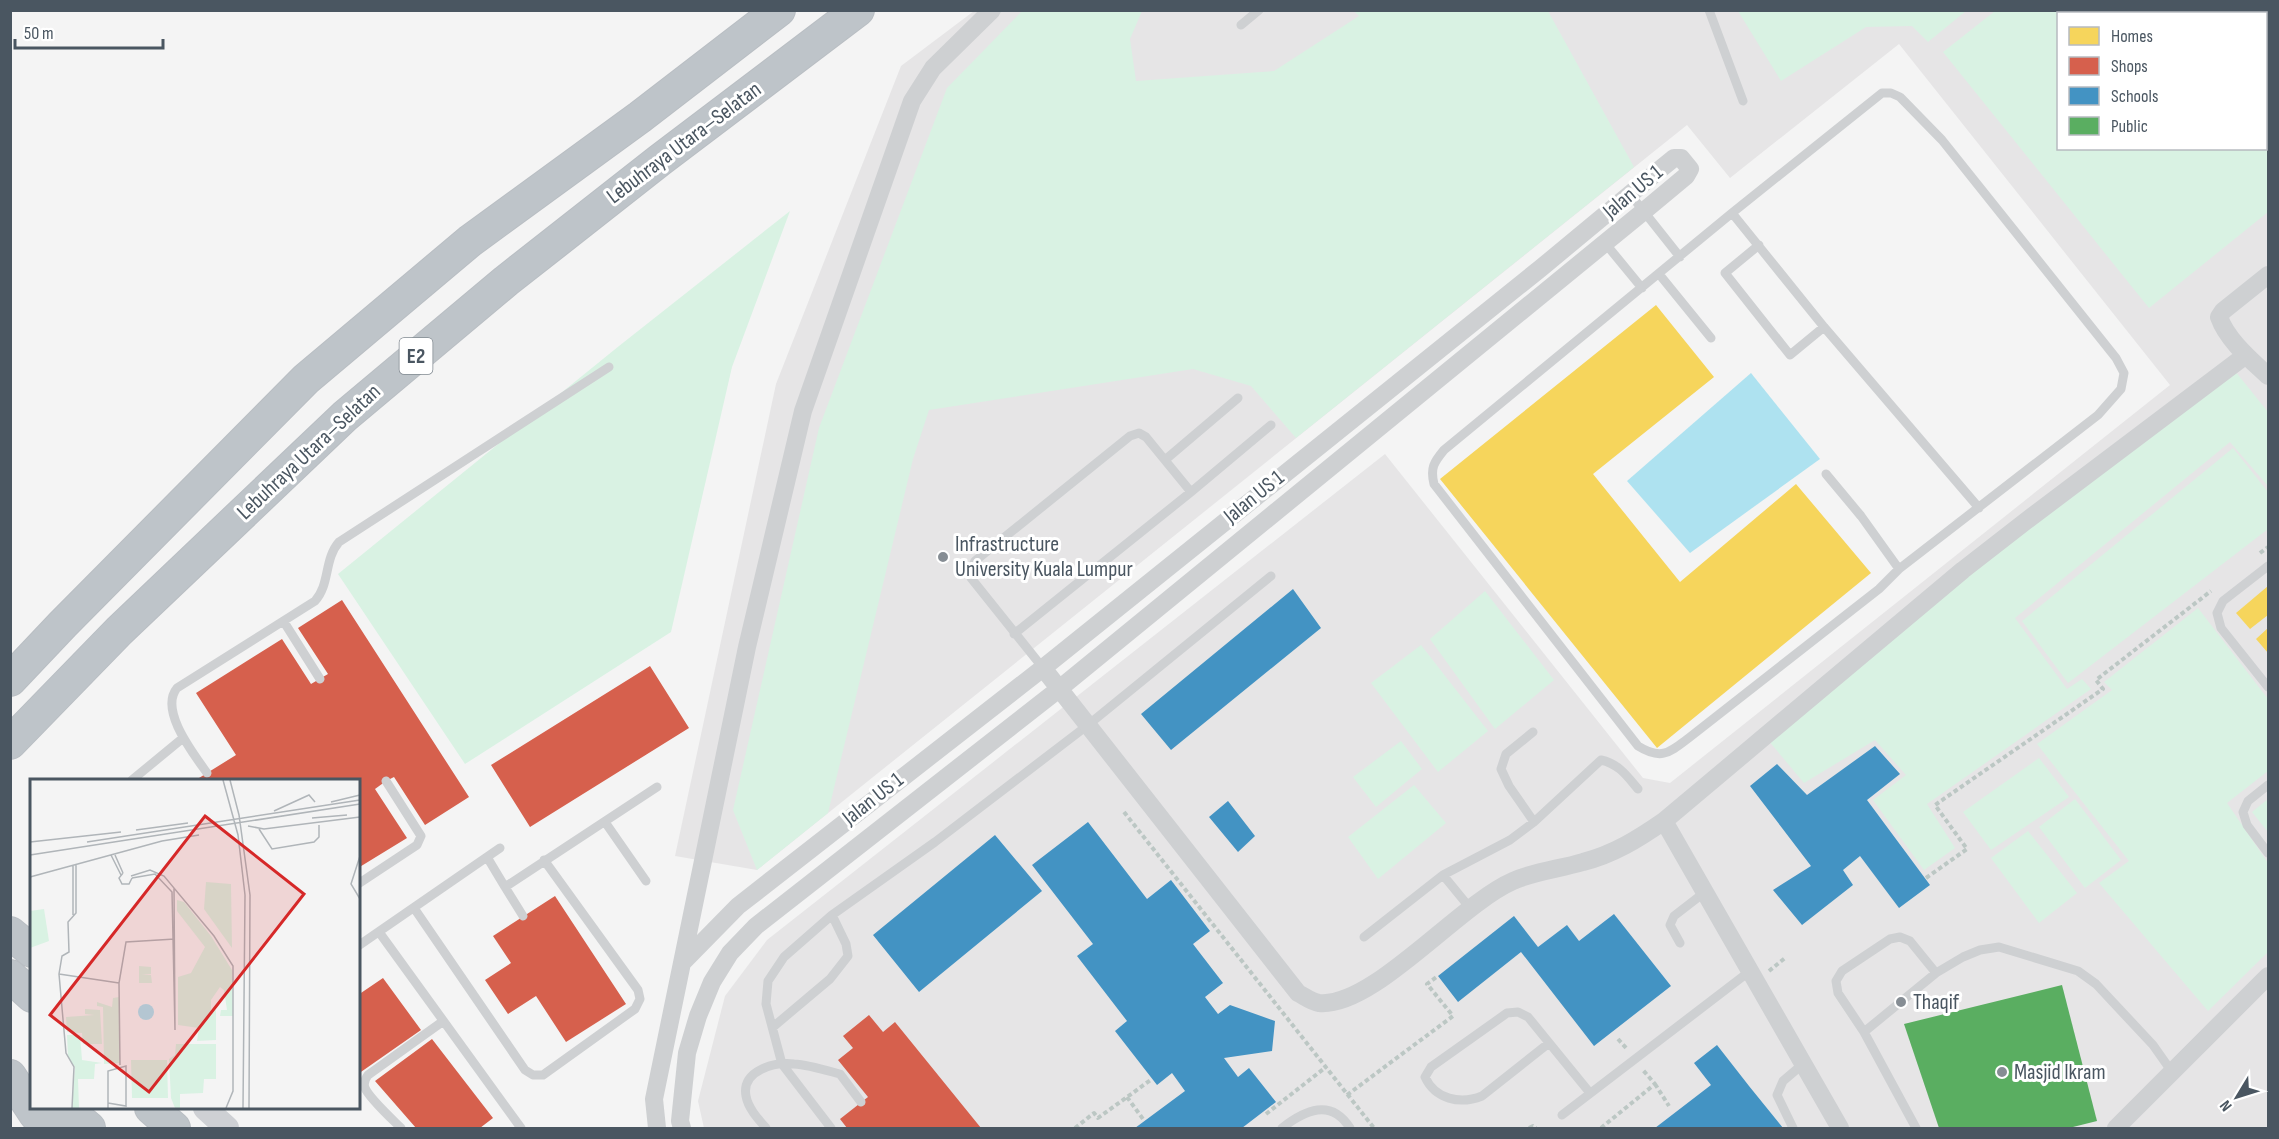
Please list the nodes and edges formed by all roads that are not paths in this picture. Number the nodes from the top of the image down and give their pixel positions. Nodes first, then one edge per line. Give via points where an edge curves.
1 (779, 10) edge
2 (858, 10) edge
3 (992, 10) edge
4 (1259, 10) edge
5 (1708, 10) edge
6 (1240, 25) dead end
7 (1743, 101) dead end
8 (1630, 194) junction
9 (1644, 211) junction
10 (1732, 213) junction
11 (1605, 243) junction
12 (1759, 245) junction
13 (1680, 257) junction
14 (1659, 274) junction
15 (2268, 275) edge
16 (1642, 288) junction
17 (1824, 327) junction
18 (1711, 338) dead end
19 (2246, 355) junction
20 (609, 367) dead end
21 (2268, 376) edge
22 (1238, 398) dead end
23 (1271, 425) dead end
24 (1165, 460) junction
25 (1826, 474) dead end
26 (1191, 492) junction
27 (1979, 508) junction
28 (2268, 566) edge
29 (1899, 569) junction
30 (1271, 576) dead end
31 (284, 622) junction
32 (1014, 634) junction
33 (1043, 668) junction
34 (320, 679) dead end
35 (10, 680) edge
36 (2268, 687) edge
37 (1059, 689) junction
38 (1088, 725) junction
39 (1533, 732) dead end
40 (183, 738) junction
41 (10, 743) edge
42 (207, 773) dead end
43 (133, 779) edge
44 (386, 782) dead end
45 (2268, 785) edge
46 (657, 787) dead end
47 (1638, 789) dead end
48 (1664, 821) junction
49 (605, 822) junction
50 (1534, 822) junction
51 (500, 848) dead end
52 (2268, 853) edge
53 (487, 858) junction
54 (544, 860) junction
55 (1443, 875) junction
56 (646, 881) dead end
57 (360, 883) edge
58 (505, 887) junction
59 (1705, 892) junction
60 (414, 908) junction
61 (1470, 908) junction
62 (832, 915) junction
63 (523, 916) dead end
64 (379, 932) junction
65 (10, 933) edge
66 (1364, 937) dead end
67 (1680, 943) dead end
68 (360, 945) edge
69 (30, 949) edge
70 (684, 961) junction
71 (1936, 972) junction
72 (10, 976) edge
73 (1753, 976) junction
74 (2268, 976) edge
75 (30, 994) edge
76 (442, 1022) junction
77 (594, 1024) dead end
78 (773, 1027) junction
79 (1864, 1032) junction
80 (600, 1034) junction
81 (1549, 1043) junction
82 (10, 1060) edge
83 (782, 1064) junction
84 (1803, 1064) junction
85 (2172, 1072) junction
86 (10, 1076) edge
87 (30, 1076) edge
88 (1590, 1093) junction
89 (861, 1102) dead end
90 (30, 1106) edge
91 (32, 1109) edge
92 (67, 1109) edge
93 (153, 1109) edge
94 (207, 1109) edge
95 (1562, 1115) dead end
96 (50, 1128) edge
97 (89, 1128) edge
98 (174, 1128) edge
99 (227, 1128) edge
100 (401, 1128) edge
101 (521, 1128) edge
102 (657, 1128) edge
103 (682, 1128) edge
104 (766, 1128) edge
105 (831, 1128) edge
106 (1282, 1128) edge
107 (1350, 1128) edge
108 (1793, 1128) edge
109 (1840, 1128) edge
110 (1916, 1128) edge
111 (2116, 1128) edge

1 - 35 highway, E2 via 470,241 306,379
2 - 41 highway, Lebuhraya Utara–Selatan / E2 via 524,267 345,416 119,631
3 - 70 street via 933,68 912,102 803,411 747,647
4 - 6 lane
5 - 7 lane
8 - 9 lane
8 - 9 street, Jalan US 1 via 1674,158 1687,163 1690,169 1686,176
8 - 33 street, Jalan US 1
9 - 11 street, Jalan US 1
9 - 13 lane
10 - 12 lane
10 - 13 lane
10 - 27 lane via 1882,93 1900,97 1942,140 2124,373 2121,389 2098,416
11 - 16 lane
11 - 37 street, Jalan US 1
12 - 17 lane
12 - 17 lane via 1725,273 1739,291 1790,355
13 - 14 lane
14 - 16 lane
14 - 18 lane
15 - 19 street via 2219,317
16 - 29 lane via 1443,450 1431,471 1434,484 1638,746 1651,754 1670,752
17 - 27 lane
19 - 21 street
19 - 48 street via 1963,570
20 - 31 lane via 339,542 332,550 320,596
22 - 24 lane
23 - 26 lane
24 - 26 lane
24 - 32 lane via 1146,436 1130,436 975,561 971,578
25 - 29 lane
26 - 32 lane
27 - 29 lane
28 - 36 lane via 2223,601 2217,614 2221,628
30 - 38 lane
31 - 34 lane
31 - 40 lane via 177,688 170,704
32 - 33 lane
33 - 37 street
33 - 70 street, Jalan US 1 via 738,906
37 - 38 street
37 - 103 street, Jalan US 1 via 788,900 730,953 712,982 687,1053
38 - 61 street via 1280,973 1298,993 1317,1003 1339,1001 1360,993
38 - 62 lane
39 - 50 lane via 1506,754 1500,769
40 - 42 lane
40 - 43 lane
44 - 57 lane via 421,836 420,841
45 - 52 lane via 2248,801 2243,812 2247,825
46 - 49 lane
47 - 50 lane via 1623,770 1601,760
48 - 59 street
48 - 61 street via 1611,853 1514,880
49 - 54 lane
49 - 56 lane
50 - 55 lane via 1510,840
51 - 53 lane
53 - 58 lane
53 - 60 lane
54 - 58 lane
54 - 80 lane via 638,990 640,999 635,1009
55 - 61 lane
55 - 66 lane
58 - 63 lane
59 - 67 lane via 1674,916 1670,926
59 - 73 street
60 - 64 lane
60 - 80 lane via 532,1075 543,1075
62 - 78 lane via 784,957 768,981 766,1004
62 - 78 lane via 848,956 830,980
64 - 68 lane
64 - 76 lane
65 - 69 highway
70 - 102 street via 654,1099
71 - 79 lane
71 - 79 lane via 1910,941 1900,937 1890,939 1842,972 1836,981 1838,993
71 - 85 lane via 1980,950 1999,947 2078,970 2153,1045
72 - 75 highway
73 - 84 street
73 - 88 lane
74 - 85 street
76 - 100 lane via 365,1080 369,1094
76 - 101 lane
77 - 80 lane
78 - 83 lane
79 - 110 lane
81 - 81 lane via 1528,1017 1518,1012 1507,1013 1431,1067 1425,1077 1430,1088 1440,1095 1470,1101 1482,1096
81 - 88 lane
82 - 87 highway
83 - 89 lane via 840,1074
83 - 104 lane via 759,1070 748,1081 745,1094 750,1108
83 - 105 lane
84 - 108 lane via 1783,1081 1777,1095
84 - 109 street
85 - 111 street
86 - 90 highway
88 - 95 lane
91 - 96 highway
92 - 97 highway
93 - 98 highway
94 - 99 main road
106 - 107 lane via 1309,1110 1327,1110

